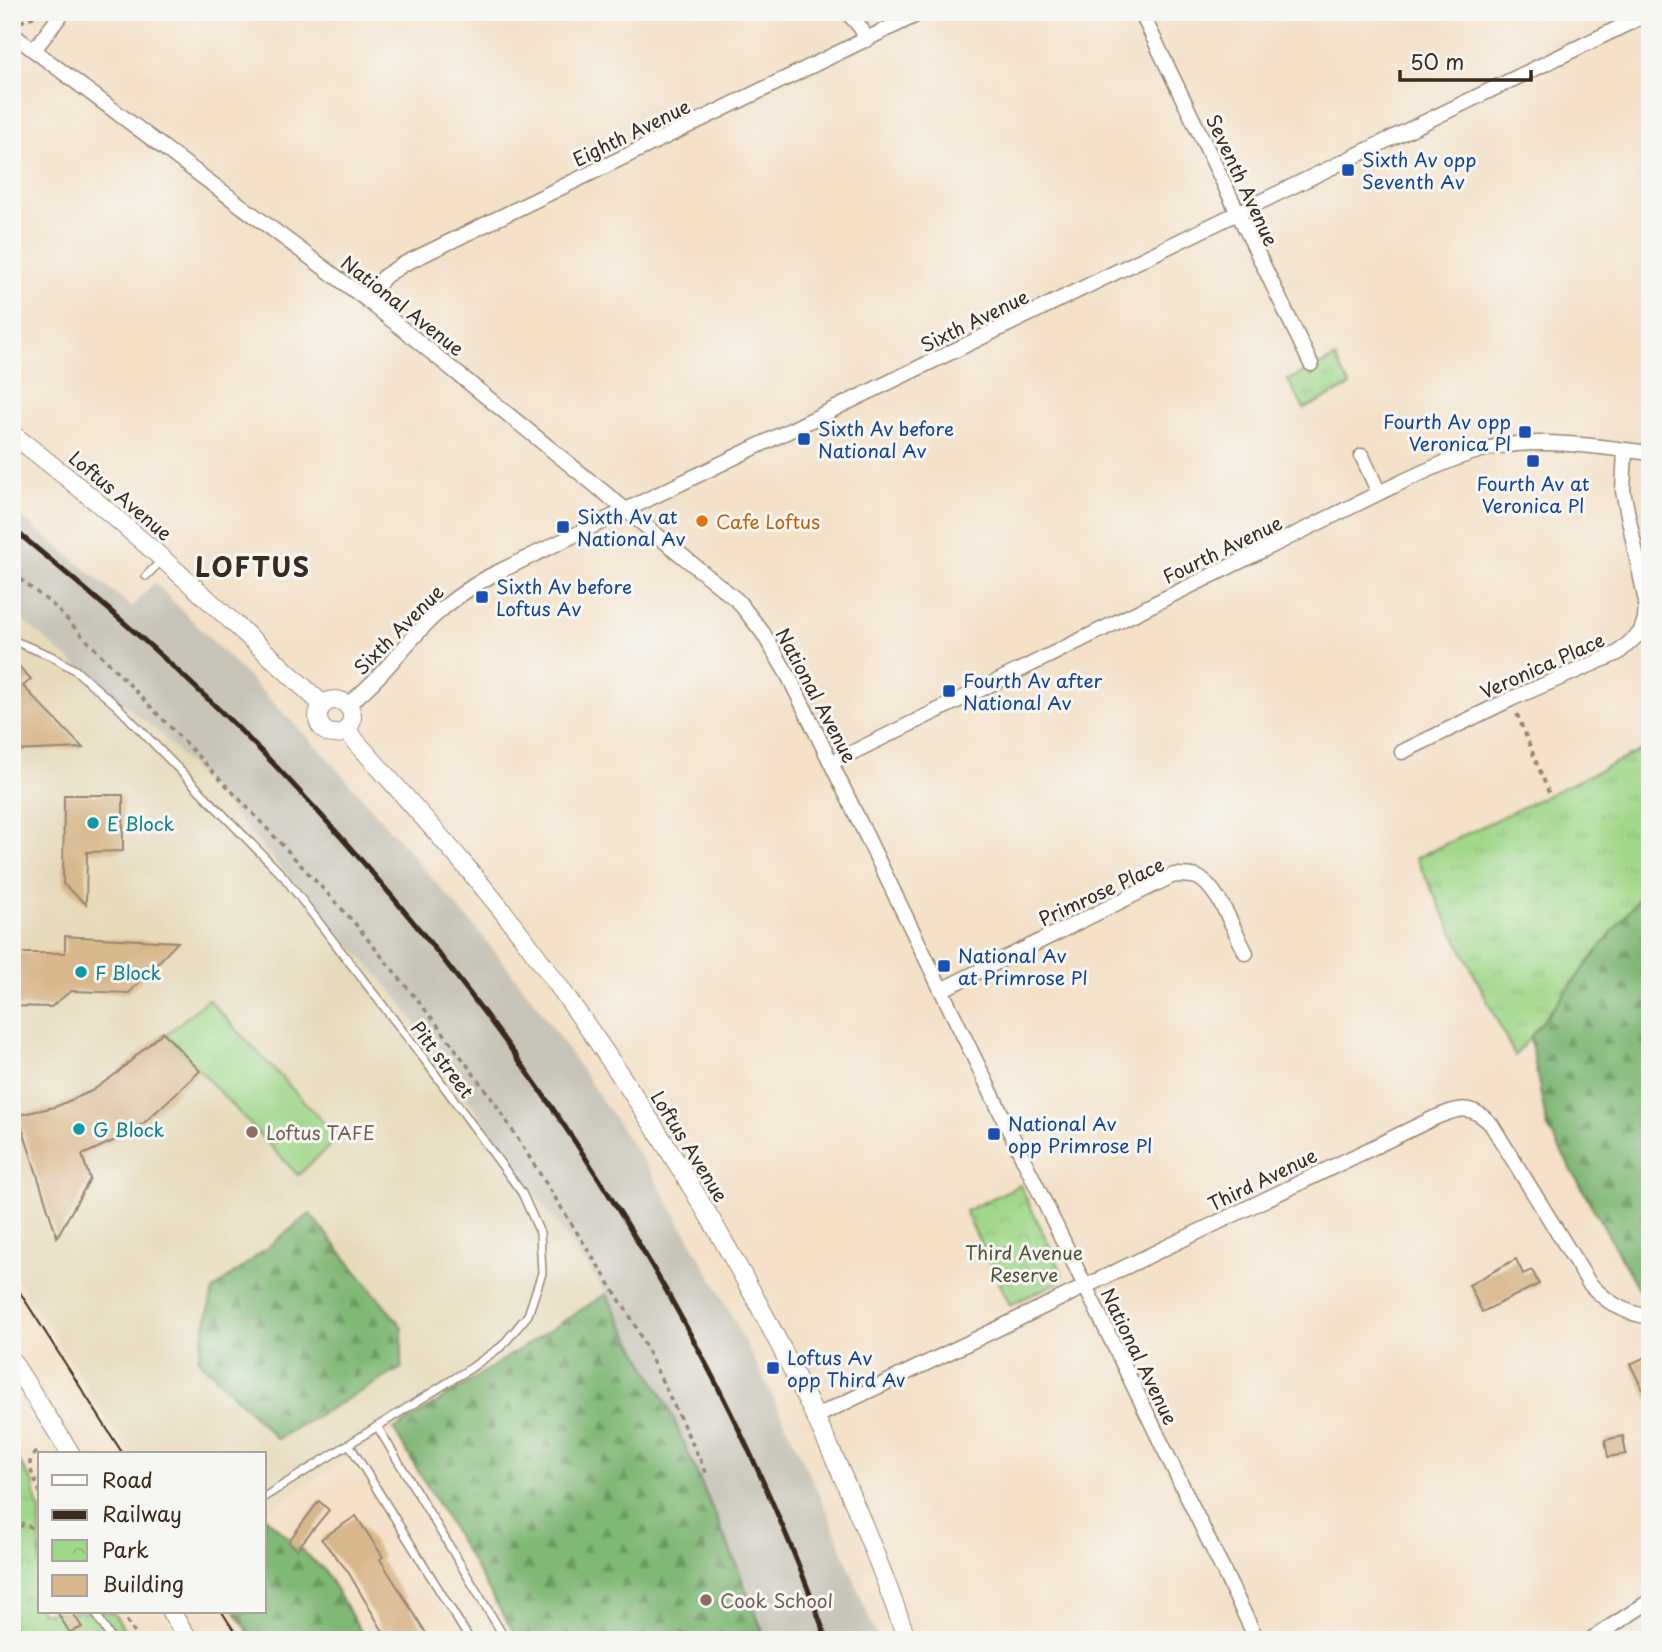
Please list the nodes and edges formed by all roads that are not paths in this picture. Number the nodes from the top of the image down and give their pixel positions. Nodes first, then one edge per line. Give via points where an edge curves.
1 (62, 12) edge
2 (847, 12) edge
3 (922, 12) edge
4 (1141, 12) edge
5 (1650, 15) edge
6 (12, 34) edge
7 (866, 40) junction
8 (34, 50) junction
9 (1239, 212) junction
10 (367, 300) junction
11 (1311, 364) dead end
12 (12, 434) edge
13 (1625, 450) junction
14 (1650, 453) edge
15 (1362, 456) dead end
16 (1380, 493) junction
17 (627, 509) junction
18 (163, 558) junction
19 (146, 576) dead end
20 (12, 640) edge
21 (323, 705) junction
22 (347, 705) junction
23 (346, 730) junction
24 (1402, 752) dead end
25 (831, 763) junction
26 (1246, 953) dead end
27 (941, 990) junction
28 (1084, 1285) junction
29 (1650, 1317) edge
30 (12, 1361) edge
31 (817, 1416) junction
32 (377, 1426) junction
33 (349, 1444) junction
34 (70, 1452) edge
35 (266, 1496) edge
36 (1650, 1601) edge
37 (96, 1614) edge
38 (172, 1614) edge
39 (112, 1640) edge
40 (189, 1640) edge
41 (470, 1640) edge
42 (506, 1640) edge
43 (907, 1640) edge
44 (1257, 1640) edge
45 (1590, 1640) edge

1 - 8 street
2 - 7 street
3 - 7 street, Eighth Avenue
4 - 9 street, Seventh Avenue
5 - 9 street, Sixth Avenue
6 - 8 street, National Avenue
7 - 10 street, Eighth Avenue via 402,265 385,276
8 - 10 street, National Avenue
9 - 11 street, Seventh Avenue
9 - 17 street, Sixth Avenue
10 - 17 street, National Avenue
12 - 18 street, Loftus Avenue
13 - 14 street, Fourth Avenue
13 - 16 street, Fourth Avenue via 1546,443 1508,446 1469,453
13 - 24 street, Veronica Place via 1623,491 1646,602 1640,633 1618,653
15 - 16 street
16 - 25 street, Fourth Avenue
17 - 22 street, Sixth Avenue via 458,595
17 - 25 street, National Avenue via 738,601 789,677
18 - 19 lane
18 - 21 street, Loftus Avenue
20 - 32 lane, Pitt street via 75,670 117,706 284,877 522,1193 540,1233 542,1273 528,1315 502,1346
21 - 22 street via 335,700
21 - 23 street via 318,714 322,729 331,734
22 - 23 street via 352,721
23 - 31 street, Loftus Avenue via 527,942 612,1061 732,1254
25 - 27 street, National Avenue
26 - 27 street, Primrose Place via 1208,884 1198,877 1174,876
27 - 28 street, National Avenue
28 - 29 street, Third Avenue via 1434,1118 1464,1108 1491,1124 1588,1283 1620,1310
28 - 31 street, Third Avenue
28 - 44 street, National Avenue
30 - 34 street
31 - 43 street, Loftus Avenue
32 - 33 lane, Pitt street
32 - 42 lane
33 - 35 lane, Pitt street
33 - 41 lane
36 - 45 street
37 - 39 lane
38 - 40 street

